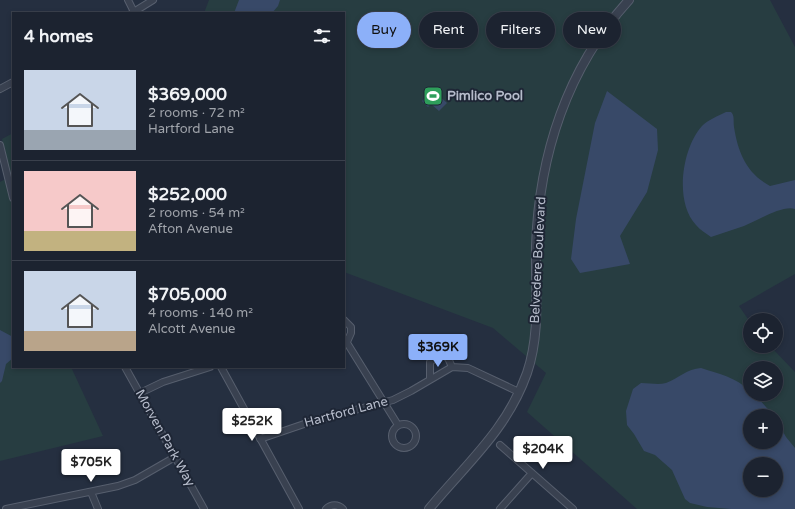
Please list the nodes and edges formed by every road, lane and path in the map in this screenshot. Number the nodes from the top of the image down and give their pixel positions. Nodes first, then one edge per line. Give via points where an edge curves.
1 (128, 0) edge
2 (153, 0) edge
3 (629, 0) edge
4 (133, 12) edge
5 (12, 83) edge
6 (0, 89) edge
7 (0, 145) edge
8 (12, 194) edge
9 (345, 321) edge
10 (345, 340) edge
11 (452, 367) junction
12 (126, 368) edge
13 (207, 368) edge
14 (222, 368) edge
15 (430, 379) junction
16 (519, 392) junction
17 (140, 393) junction
18 (383, 402) junction
19 (398, 425) dead end
20 (260, 439) junction
21 (500, 445) dead end
22 (175, 458) junction
23 (532, 473) junction
24 (91, 492) junction
25 (6, 509) edge
26 (98, 509) edge
27 (204, 509) edge
28 (299, 509) edge
29 (326, 509) edge
30 (343, 509) edge
31 (428, 509) edge
32 (500, 509) edge
33 (573, 509) edge

1 - 4 street
2 - 4 street
3 - 16 street, Belvedere Boulevard via 610,21 579,70 563,105 553,136 544,170 538,212 537,317 527,372
5 - 6 street
7 - 8 street
9 - 10 street via 351,327 351,333
10 - 18 street
11 - 15 street, Hartford Lane
11 - 15 street via 448,358 443,355 433,358 430,362
11 - 16 street via 468,368
12 - 17 street, Morven Park Way
13 - 17 street via 163,382
14 - 20 street
15 - 18 street, Hartford Lane via 402,396
16 - 31 street, Belvedere Boulevard via 492,438
17 - 22 street, Morven Park Way
18 - 19 street
18 - 20 street, Hartford Lane
20 - 28 street
21 - 23 street
22 - 24 street via 127,483
22 - 27 street, Morven Park Way
23 - 32 street
23 - 33 street
24 - 25 street
24 - 26 street
29 - 30 street via 332,505

